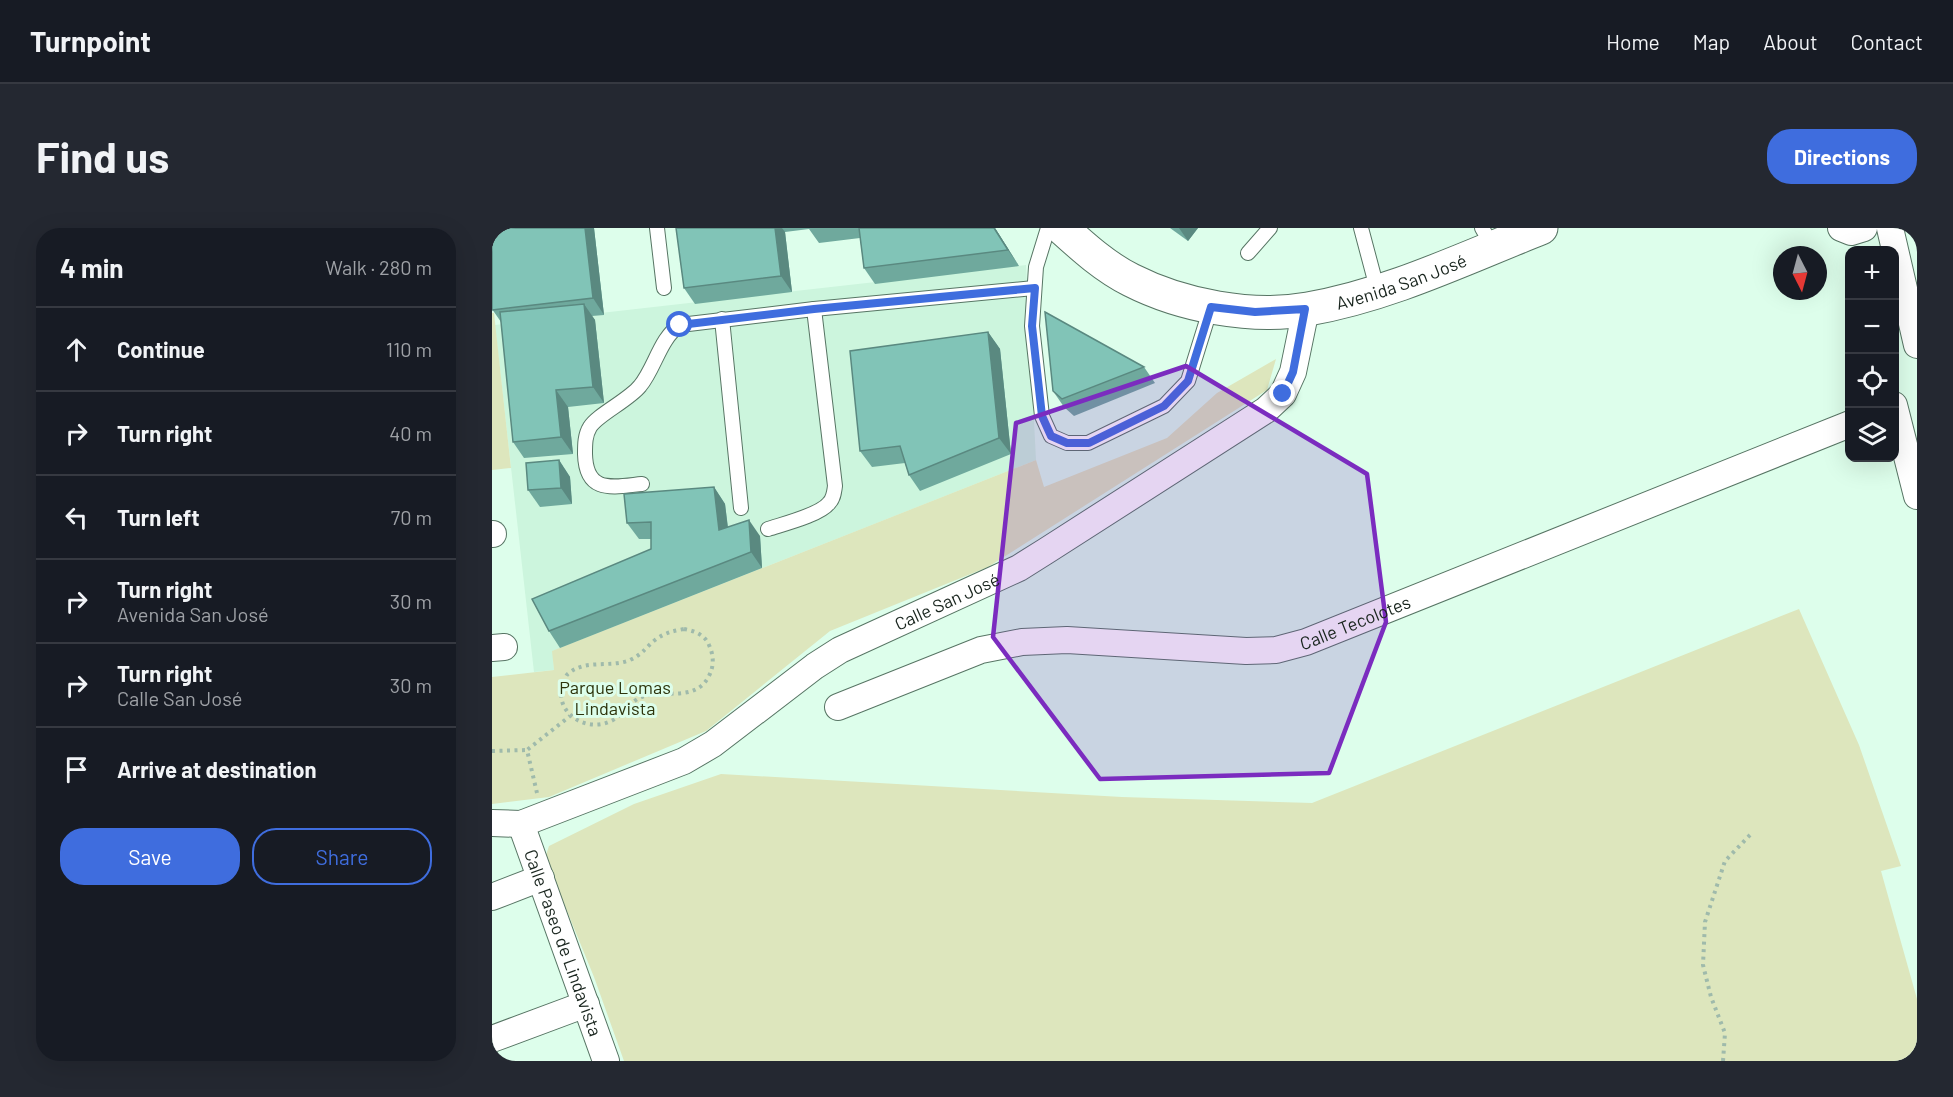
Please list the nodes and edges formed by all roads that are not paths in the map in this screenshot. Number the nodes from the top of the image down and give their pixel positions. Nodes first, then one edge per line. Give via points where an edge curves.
1 (657, 228) edge
2 (1048, 228) edge
3 (1062, 228) edge
4 (1270, 228) edge
5 (1362, 228) edge
6 (1541, 228) edge
7 (1890, 228) edge
8 (1487, 238) edge
9 (1248, 253) dead end
10 (664, 288) dead end
11 (1035, 288) junction
12 (1378, 292) junction
13 (1211, 307) junction
14 (814, 309) junction
15 (1305, 309) junction
16 (722, 319) junction
17 (1917, 345) edge
18 (1917, 398) edge
19 (1899, 404) edge
20 (1896, 408) edge
21 (1845, 426) edge
22 (642, 483) dead end
23 (1917, 496) edge
24 (741, 508) dead end
25 (768, 529) dead end
26 (838, 707) dead end
27 (531, 820) junction
28 (492, 823) edge
29 (541, 878) junction
30 (492, 897) edge
31 (586, 1004) junction
32 (492, 1039) edge
33 (606, 1061) edge

1 - 10 lane
2 - 11 lane via 1036,267
3 - 13 main road, Avenida San José via 1090,254 1130,280
4 - 9 lane
5 - 12 lane
6 - 8 main road, Avenida San José
7 - 17 street
8 - 12 main road, Avenida San José
11 - 13 lane via 1032,326 1042,416 1051,436 1067,443 1089,443 1164,406 1188,381
11 - 14 lane
12 - 15 main road, Avenida San José
13 - 15 main road, Avenida San José via 1255,312
14 - 16 lane
14 - 25 lane via 834,496 819,511
15 - 27 street, Calle San José via 1293,372 1283,394 1266,410 1019,568 823,660 713,744 684,761
16 - 22 lane via 688,323 674,329 637,390 590,425 585,439 589,476 599,485 611,487
16 - 24 lane
18 - 19 street
20 - 23 street
21 - 26 street, Calle Tecolotes via 1306,642 1276,650 1246,651 1067,640 1022,642 981,650
27 - 28 street
27 - 29 street, Calle Paseo de Lindavista
29 - 30 street
29 - 31 street, Calle Paseo de Lindavista
31 - 32 street
31 - 33 street, Calle Paseo de Lindavista

